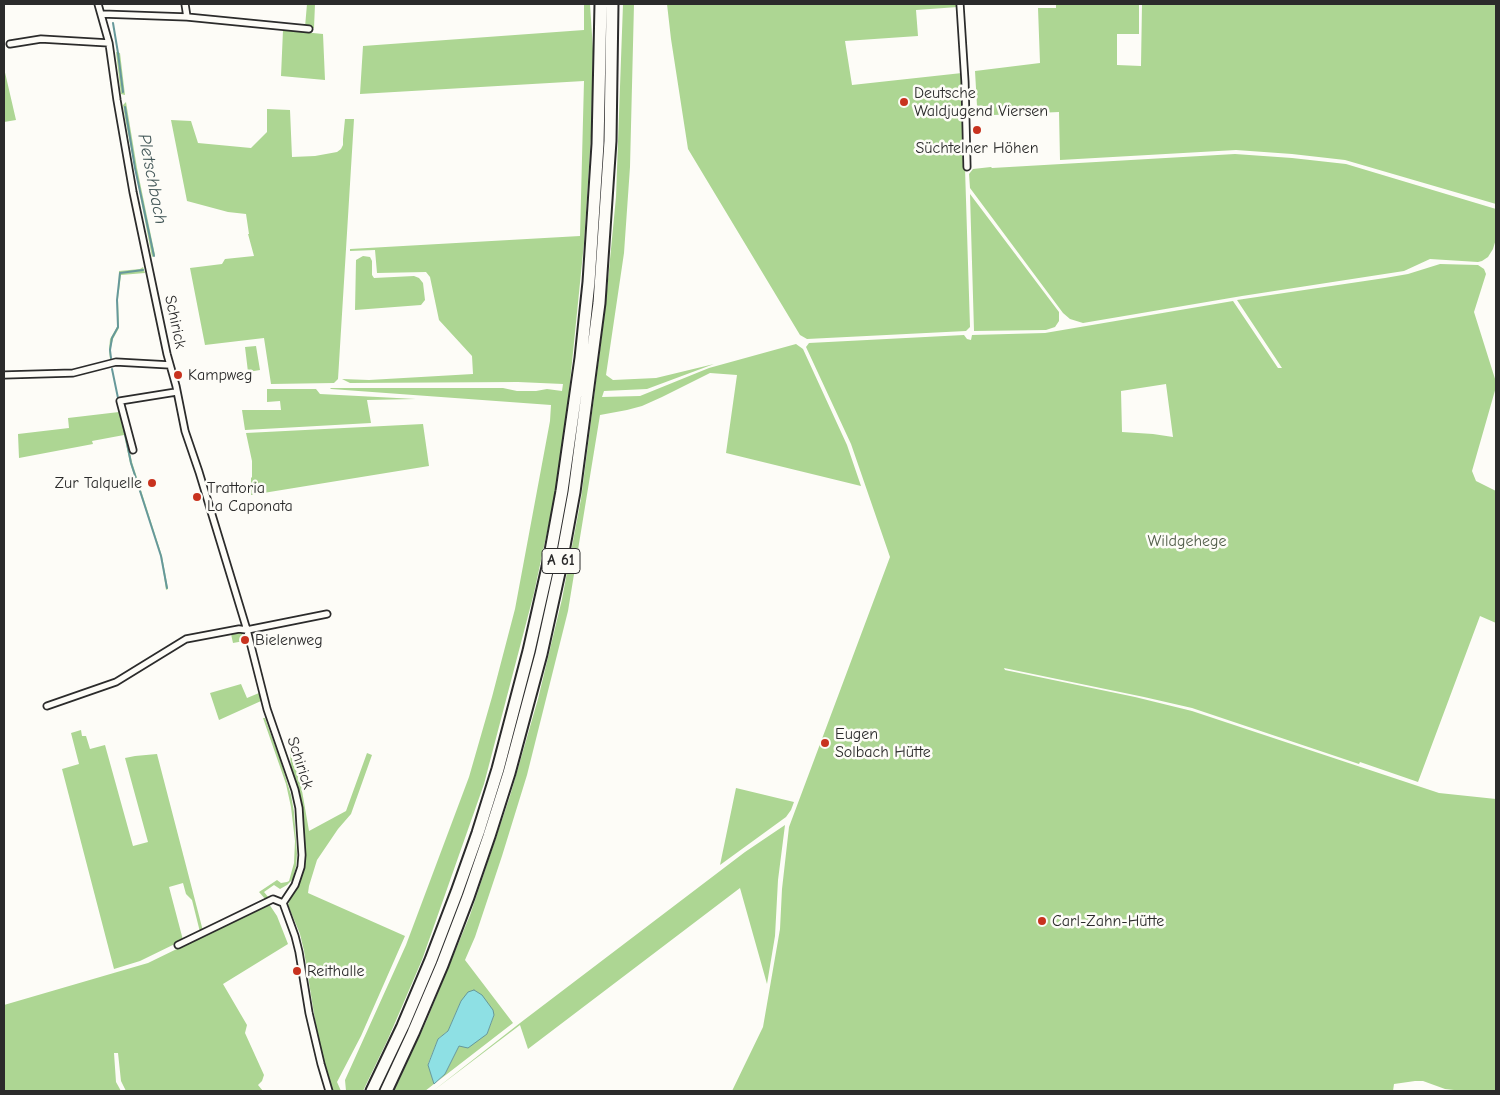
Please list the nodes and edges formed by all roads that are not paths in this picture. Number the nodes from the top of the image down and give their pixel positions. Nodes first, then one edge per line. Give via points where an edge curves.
1 (98, 4) edge
2 (185, 4) edge
3 (600, 4) edge
4 (612, 4) edge
5 (960, 4) edge
6 (102, 14) junction
7 (187, 16) junction
8 (309, 29) dead end
9 (109, 43) junction
10 (10, 44) dead end
11 (967, 167) dead end
12 (170, 365) junction
13 (4, 375) edge
14 (176, 392) junction
15 (133, 450) dead end
16 (327, 614) dead end
17 (247, 630) junction
18 (48, 706) dead end
19 (283, 903) junction
20 (178, 945) dead end
21 (329, 1091) edge
22 (372, 1091) edge
23 (386, 1091) edge

1 - 6 street, Schirick
2 - 7 street
3 - 22 highway, A 61 via 598,144 588,290 581,358 548,567 529,652 478,832 431,960
4 - 23 highway, A 61 via 610,141 599,303 574,492 560,568 541,654 489,836 442,965
5 - 11 street
6 - 7 street
6 - 9 street, Schirick
7 - 8 street
9 - 10 street via 41,39
9 - 12 street, Schirick via 133,192
12 - 13 street via 116,362 73,373
12 - 14 street, Schirick
14 - 15 street via 120,401
14 - 17 street, Schirick via 185,431
16 - 17 street
17 - 18 street via 186,639 116,682
17 - 19 street, Schirick via 299,808 301,867 295,885
19 - 20 street via 273,899
19 - 21 street via 299,952 309,1013

